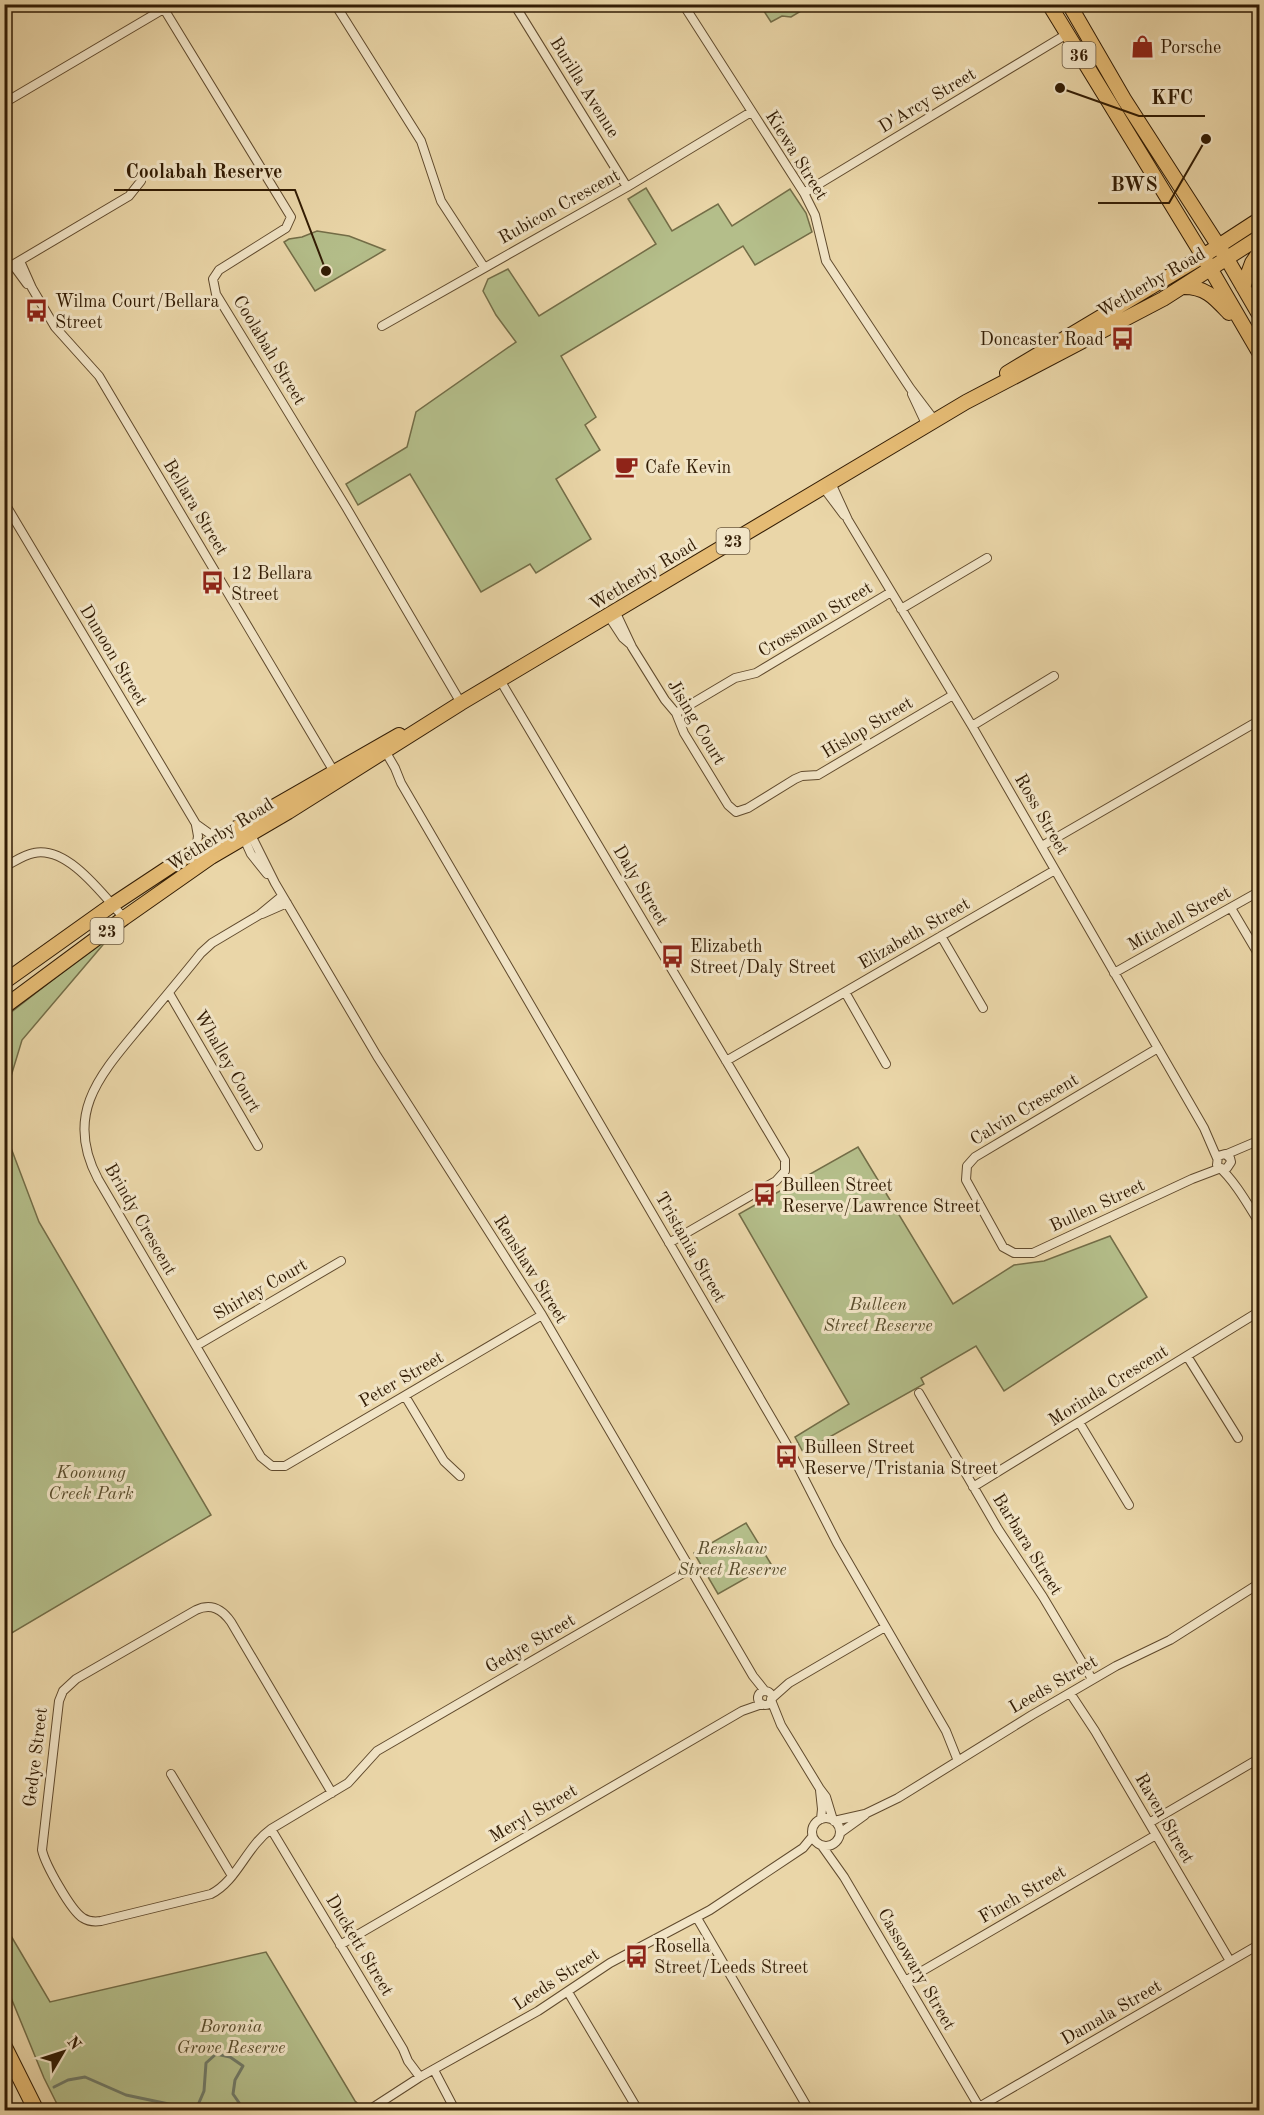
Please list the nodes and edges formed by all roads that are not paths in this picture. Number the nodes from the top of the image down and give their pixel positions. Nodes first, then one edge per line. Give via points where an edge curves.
1 (335, 4) edge
2 (514, 4) edge
3 (683, 4) edge
4 (1049, 4) edge
5 (1069, 4) edge
6 (168, 7) edge
7 (1067, 34) junction
8 (1126, 102) junction
9 (4, 103) edge
10 (1113, 110) junction
11 (751, 112) junction
12 (141, 181) dead end
13 (627, 188) junction
14 (804, 193) junction
15 (1260, 219) edge
16 (1260, 237) edge
17 (1218, 245) junction
18 (1260, 251) edge
19 (1203, 256) junction
20 (1227, 259) junction
21 (16, 263) junction
22 (484, 267) junction
23 (4, 270) edge
24 (1211, 270) junction
25 (1184, 287) junction
26 (1243, 287) junction
27 (1260, 316) edge
28 (382, 326) dead end
29 (1246, 332) junction
30 (1260, 354) edge
31 (966, 402) junction
32 (931, 423) junction
33 (827, 485) junction
34 (4, 502) edge
35 (987, 558) dead end
36 (891, 592) junction
37 (901, 609) junction
38 (612, 613) junction
39 (1054, 676) dead end
40 (500, 680) junction
41 (953, 695) junction
42 (461, 703) junction
43 (676, 713) junction
44 (1260, 720) edge
45 (972, 726) junction
46 (382, 750) junction
47 (336, 776) junction
48 (736, 812) joint
49 (196, 824) junction
50 (240, 825) junction
51 (247, 838) junction
52 (217, 839) junction
53 (1042, 846) junction
54 (196, 851) junction
55 (4, 867) edge
56 (1055, 870) junction
57 (1260, 891) edge
58 (285, 900) junction
59 (112, 905) junction
60 (1231, 908) junction
61 (124, 918) junction
62 (941, 936) junction
63 (1260, 957) edge
64 (1114, 973) junction
65 (4, 982) edge
66 (845, 992) junction
67 (169, 993) junction
68 (4, 1007) edge
69 (984, 1008) dead end
70 (1158, 1048) junction
71 (726, 1061) junction
72 (886, 1064) dead end
73 (1256, 1142) edge
74 (258, 1146) dead end
75 (1224, 1161) junction
76 (1260, 1224) edge
77 (669, 1243) junction
78 (1014, 1253) joint
79 (341, 1261) dead end
80 (1260, 1311) edge
81 (542, 1315) junction
82 (196, 1346) junction
83 (1187, 1356) junction
84 (919, 1394) dead end
85 (405, 1396) junction
86 (1079, 1422) junction
87 (1238, 1438) dead end
88 (276, 1467) joint
89 (460, 1476) dead end
90 (973, 1487) junction
91 (1130, 1505) dead end
92 (690, 1569) junction
93 (1260, 1583) edge
94 (885, 1627) junction
95 (1092, 1679) junction
96 (1070, 1693) junction
97 (765, 1697) junction
98 (946, 1731) junction
99 (966, 1755) junction
100 (1260, 1758) edge
101 (958, 1761) junction
102 (171, 1774) dead end
103 (820, 1790) junction
104 (332, 1793) junction
105 (865, 1814) junction
106 (821, 1819) junction
107 (834, 1820) junction
108 (1149, 1823) junction
109 (271, 1829) junction
110 (840, 1833) junction
111 (1156, 1835) junction
112 (812, 1837) junction
113 (835, 1843) junction
114 (821, 1845) junction
115 (790, 1856) junction
116 (232, 1876) junction
117 (844, 1877) junction
118 (697, 1918) junction
119 (1260, 1944) edge
120 (340, 1945) junction
121 (1230, 1961) junction
122 (905, 1981) junction
123 (568, 1992) junction
124 (4, 2046) edge
125 (434, 2070) junction
126 (420, 2078) junction
127 (980, 2109) edge
128 (36, 2110) edge
129 (369, 2110) edge
130 (455, 2110) edge
131 (638, 2110) edge
132 (809, 2110) edge

1 - 22 street via 421,141 441,201
2 - 13 street, Burilla Avenue
3 - 11 street, Kiewa Street
4 - 7 main road, 36
5 - 8 main road, 36
6 - 9 street
6 - 42 street, Coolabah Street via 291,217 286,228 219,270 213,279 216,294
7 - 10 main road, 36
7 - 14 street, D'Arcy Street
8 - 10 main road
8 - 17 main road, 36
10 - 19 main road, 36
11 - 13 street, Rubicon Crescent
11 - 14 street, Kiewa Street
12 - 21 street via 129,196
13 - 22 street, Rubicon Crescent
14 - 32 street, Kiewa Street via 815,214 826,261
15 - 17 main road, Wetherby Road
16 - 20 main road, Wetherby Road
17 - 19 main road, Wetherby Road / 23
17 - 20 main road, 36
18 - 26 main road
19 - 24 main road, 36
19 - 31 main road, Wetherby Road / 23 via 1025,361
20 - 24 main road, Wetherby Road / 23
20 - 26 main road, 36
21 - 23 street
21 - 47 street, Bellara Street via 55,327 99,376
22 - 28 street, Rubicon Crescent
24 - 25 main road, Wetherby Road / 23
24 - 29 main road, 36
25 - 29 main road via 1204,289 1214,296
25 - 31 main road, Wetherby Road / 23
26 - 27 main road, 36
29 - 30 main road, 36
31 - 32 main road, Wetherby Road / 23
32 - 33 main road, Wetherby Road / 23
33 - 36 street, Ross Street
33 - 38 main road, Wetherby Road / 23
34 - 49 street, Dunoon Street
35 - 37 street
36 - 37 street, Ross Street
36 - 43 street, Crossman Street via 756,673 735,678
37 - 41 street, Ross Street
38 - 40 main road, Wetherby Road / 23
38 - 43 street, Jising Court via 664,700
39 - 45 street
40 - 42 main road, Wetherby Road / 23
40 - 71 street, Daly Street
41 - 45 street, Ross Street
41 - 48 street, Hislop Street via 818,775 795,779
42 - 46 main road, Wetherby Road / 23
43 - 48 street, Jising Court via 684,733
44 - 53 street
45 - 53 street, Ross Street
46 - 47 main road, Wetherby Road / 23
46 - 77 street, Tristania Street
47 - 50 main road, Wetherby Road / 23
47 - 51 main road, Wetherby Road / 23
49 - 52 street, Dunoon Street
49 - 54 street
50 - 51 street, Renshaw Street
50 - 52 main road, Wetherby Road / 23
51 - 58 street, Renshaw Street
51 - 61 main road, Wetherby Road / 23 via 211,857
52 - 54 main road, Wetherby Road / 23
53 - 56 street, Ross Street
54 - 59 main road, Wetherby Road / 23
55 - 59 street via 33,853 60,855
56 - 62 street, Elizabeth Street
56 - 64 street, Ross Street
57 - 60 street, Mitchell Street
58 - 67 street, Brindy Crescent via 207,948
58 - 81 street, Renshaw Street via 377,1056
59 - 61 street
59 - 65 main road, Wetherby Road / 23
60 - 63 street
60 - 64 street, Mitchell Street
61 - 68 main road, Wetherby Road / 23
62 - 66 street, Elizabeth Street
62 - 69 street
64 - 70 street, Ross Street
66 - 71 street, Elizabeth Street
66 - 72 street
67 - 74 street, Whalley Court
67 - 82 street, Brindy Crescent via 103,1072 88,1102 84,1136 98,1179
70 - 75 street, Ross Street
70 - 78 street, Calvin Crescent via 975,1157 968,1166 966,1180 1003,1247
71 - 77 street, Daly Street via 782,1154 785,1171 776,1181
73 - 75 street, Bullen Street
75 - 76 street, Ross Street
75 - 78 street, Bullen Street via 1033,1252
77 - 94 street, Tristania Street via 786,1443 826,1524
79 - 82 street, Shirley Court
80 - 83 street, Morinda Crescent
81 - 85 street, Peter Street
81 - 92 street, Renshaw Street
82 - 88 street, Brindy Crescent via 261,1457
83 - 86 street, Morinda Crescent
83 - 87 street
84 - 90 street, Barbara Street
85 - 88 street, Peter Street via 290,1463
85 - 89 street via 444,1461
86 - 90 street, Morinda Crescent
86 - 91 street
90 - 95 street, Barbara Street
92 - 97 street, Renshaw Street
92 - 104 street, Gedye Street via 383,1748 353,1779
93 - 95 street, Leeds Street via 1170,1640
94 - 97 street
94 - 98 street, Tristania Street
95 - 96 street, Leeds Street
96 - 99 street, Leeds Street
96 - 108 street, Raven Street
97 - 103 street, Renshaw Street
97 - 120 street, Meryl Street
98 - 99 street, Tristania Street
98 - 101 street, Tristania Street
99 - 101 street, Leeds Street
100 - 108 street
101 - 105 street, Leeds Street
102 - 116 street
103 - 106 street, Renshaw Street
103 - 107 street, Renshaw Street
104 - 109 street, Gedye Street
104 - 116 street, Gedye Street via 231,1622 217,1609 206,1606 196,1610 70,1684 59,1701 41,1848 76,1912 95,1922 192,1900 216,1891
105 - 107 street, Leeds Street
105 - 110 street, Leeds Street
106 - 107 street
106 - 112 street via 814,1824
107 - 110 street
108 - 111 street, Raven Street
109 - 116 street, Gedye Street via 252,1847
109 - 120 street, Duckett Street
110 - 113 street
111 - 121 street, Raven Street
111 - 122 street, Finch Street
112 - 114 street
112 - 115 street, Leeds Street
113 - 114 street
113 - 117 street
114 - 115 street, Leeds Street
114 - 117 street, Cassowary Street
115 - 118 street, Leeds Street
117 - 122 street, Cassowary Street
118 - 123 street, Leeds Street via 610,1963
118 - 132 street
119 - 121 street, Damala Street
120 - 126 street, Duckett Street
121 - 127 street, Damala Street
122 - 127 street, Cassowary Street
123 - 125 street, Leeds Street
123 - 131 street
124 - 128 highway
125 - 126 street, Leeds Street
125 - 130 street
126 - 129 street, Leeds Street

